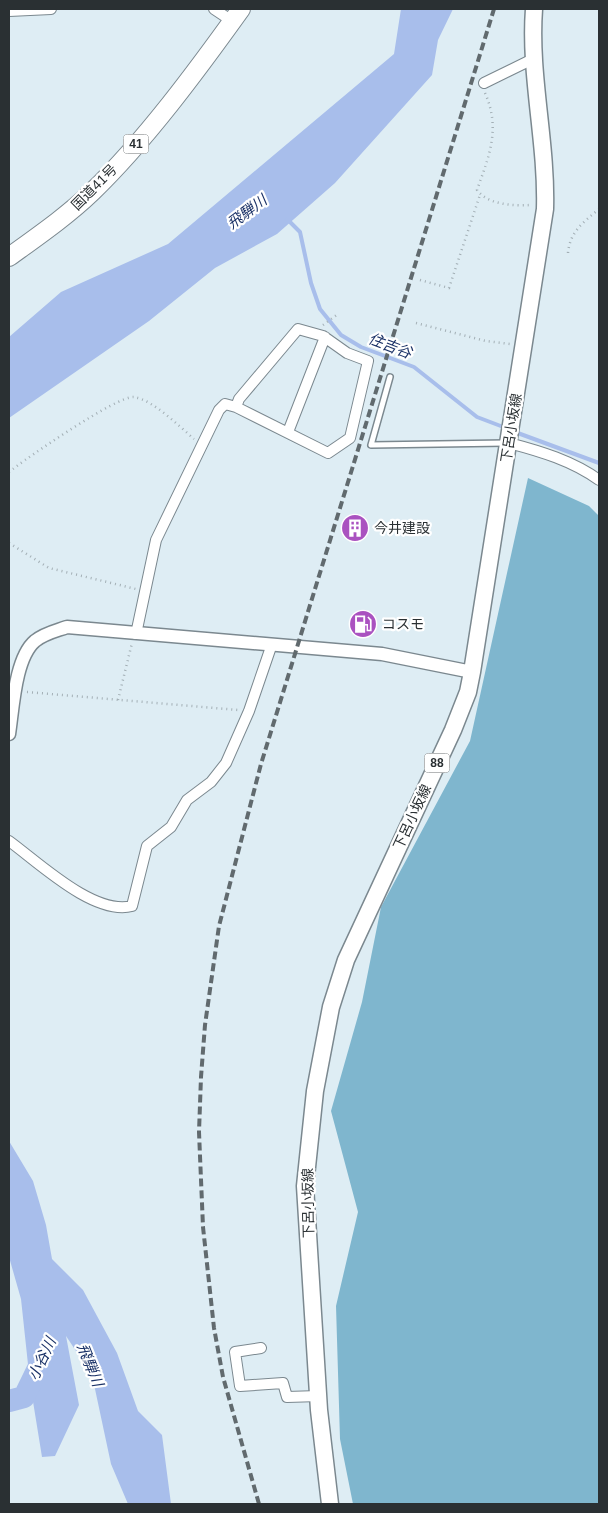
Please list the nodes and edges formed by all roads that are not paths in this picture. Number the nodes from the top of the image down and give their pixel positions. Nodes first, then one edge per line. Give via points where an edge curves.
1 (51, 9) edge
2 (214, 9) edge
3 (534, 9) edge
4 (9, 11) edge
5 (236, 15) edge
6 (535, 58) junction
7 (484, 83) road end
8 (9, 257) edge
9 (320, 336) junction
10 (390, 377) dead end
11 (236, 407) junction
12 (288, 432) junction
13 (509, 443) junction
14 (599, 480) edge
15 (135, 634) junction
16 (272, 644) junction
17 (472, 672) junction
18 (9, 734) edge
19 (9, 840) edge
20 (261, 1348) dead end
21 (319, 1396) junction
22 (330, 1504) edge

1 - 4 street
2 - 5 street
3 - 6 main road, 下呂小坂線 / 88
5 - 8 highway, 国道41号 / 41 via 178,92 112,171 60,220
6 - 7 street
6 - 13 main road, 下呂小坂線 / 88 via 545,204
9 - 11 street via 298,329 239,399
9 - 12 street
9 - 12 street via 368,362 350,438 328,452
10 - 13 lane via 371,445
11 - 12 street
11 - 15 street via 226,404 219,410 156,540
13 - 14 street via 583,469
13 - 17 main road, 下呂小坂線 / 88
15 - 16 street
15 - 18 street via 67,627 34,642 25,655 16,688
16 - 17 street via 382,654
16 - 19 street via 235,746 211,782 187,800 171,827 148,846 132,906 123,908 101,903 80,893
17 - 21 main road, 下呂小坂線 / 88 via 453,730 359,928 331,1007 315,1091 305,1186
20 - 21 street via 234,1352 240,1386 283,1382 287,1397
21 - 22 main road, 下呂小坂線 / 88

